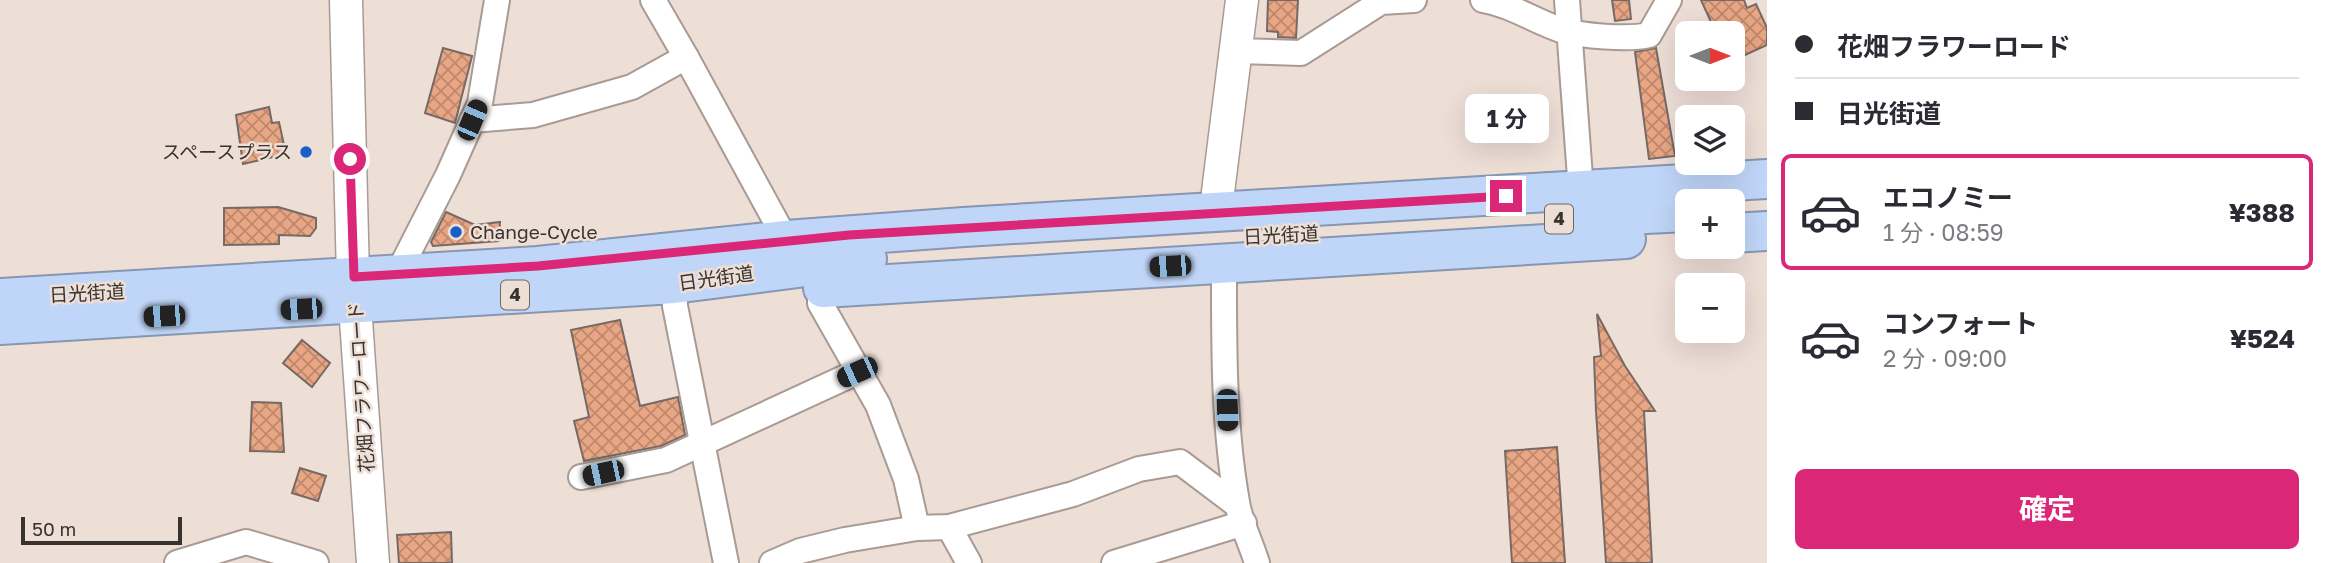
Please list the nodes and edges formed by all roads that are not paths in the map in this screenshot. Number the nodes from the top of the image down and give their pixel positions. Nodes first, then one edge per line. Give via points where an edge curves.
1 (346, 0) edge
2 (498, 0) edge
3 (653, 0) edge
4 (1242, 0) edge
5 (1414, 0) edge
6 (1483, 0) edge
7 (1567, 0) edge
8 (1670, 0) edge
9 (1571, 32) junction
10 (1236, 51) junction
11 (686, 57) junction
12 (472, 120) junction
13 (1767, 179) edge
14 (1581, 191) junction
15 (1767, 208) edge
16 (1745, 209) edge
17 (1220, 213) junction
18 (1675, 213) edge
19 (1767, 231) edge
20 (1745, 232) edge
21 (1675, 236) edge
22 (786, 240) junction
23 (1224, 262) junction
24 (397, 275) junction
25 (674, 284) junction
26 (820, 288) junction
27 (355, 291) junction
28 (0, 298) edge
29 (0, 325) edge
30 (857, 372) junction
31 (702, 441) junction
32 (581, 477) dead end
33 (1241, 514) junction
34 (949, 527) junction
35 (918, 528) junction
36 (286, 560) edge
37 (177, 563) edge
38 (316, 563) edge
39 (373, 563) edge
40 (726, 563) edge
41 (772, 563) edge
42 (970, 563) edge
43 (1114, 563) edge
44 (1257, 563) edge

1 - 27 street, 花畑フラワーロード
2 - 12 street via 480,103
3 - 11 street
4 - 10 street
5 - 10 street via 1381,2 1301,53
6 - 9 street via 1502,3
7 - 9 street
8 - 9 street via 1648,35 1635,38
9 - 14 street
10 - 17 street via 1218,192
11 - 12 street via 632,87 533,115
11 - 22 street
12 - 24 street
13 - 14 highway, 日光街道 / 4
14 - 17 highway, 日光街道 / 4
15 - 16 highway
17 - 22 highway, 日光街道 / 4
18 - 25 highway, 日光街道 / 4 via 862,259
19 - 20 highway
21 - 23 highway, 4
22 - 24 highway, 日光街道 / 4 via 538,266
23 - 26 highway, 4
23 - 33 street via 1227,425
24 - 27 highway, 日光街道 / 4
25 - 26 highway, 4
25 - 27 highway, 日光街道 / 4
25 - 31 street via 674,306
26 - 30 street via 820,303
27 - 28 highway, 日光街道 / 4
27 - 29 highway, 日光街道 / 4
27 - 39 street, 花畑フラワーロード
30 - 31 street
30 - 35 street via 878,405 896,450
31 - 32 street via 666,460
31 - 40 street
33 - 34 street via 1180,461 1162,462 1073,494
33 - 43 street
33 - 44 street
34 - 35 street
34 - 42 street
35 - 41 street via 845,540
36 - 37 street via 246,542
36 - 38 street

